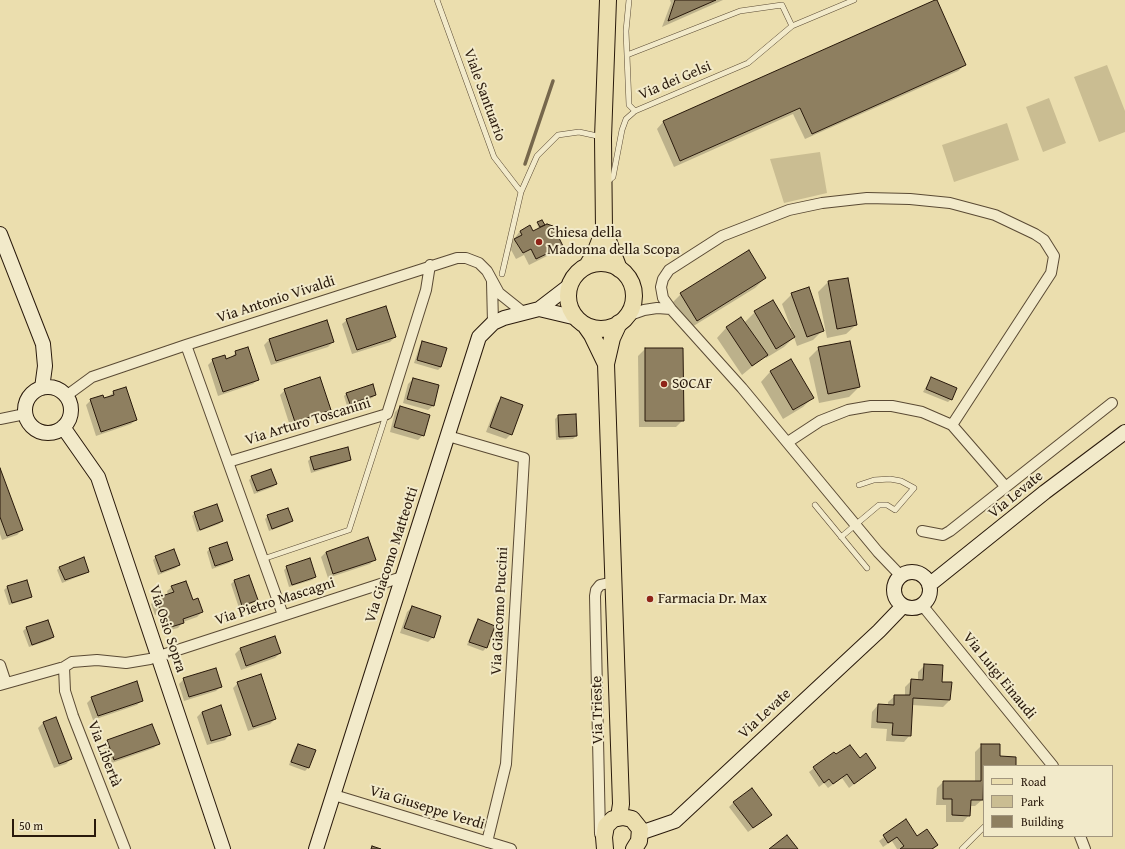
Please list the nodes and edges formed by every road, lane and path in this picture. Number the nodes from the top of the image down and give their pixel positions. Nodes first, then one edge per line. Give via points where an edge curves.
1 (437, 0) edge
2 (608, 0) edge
3 (629, 0) edge
4 (854, 0) edge
5 (792, 26) junction
6 (627, 55) junction
7 (635, 111) junction
8 (602, 138) junction
9 (604, 185) junction
10 (521, 192) junction
11 (604, 230) junction
12 (0, 234) edge
13 (430, 265) junction
14 (587, 266) junction
15 (620, 269) junction
16 (502, 274) dead end
17 (492, 282) junction
18 (569, 286) junction
19 (539, 309) junction
20 (671, 309) junction
21 (524, 313) junction
22 (623, 320) junction
23 (581, 322) junction
24 (493, 323) junction
25 (186, 345) junction
26 (606, 364) junction
27 (42, 388) junction
28 (66, 396) junction
29 (1112, 403) dead end
30 (25, 414) junction
31 (386, 414) junction
32 (0, 419) edge
33 (952, 426) junction
34 (63, 427) junction
35 (1125, 432) edge
36 (448, 436) junction
37 (788, 442) junction
38 (228, 462) junction
39 (859, 485) dead end
40 (1005, 486) junction
41 (815, 505) dead end
42 (856, 524) junction
43 (922, 531) dead end
44 (841, 537) junction
45 (263, 559) junction
46 (867, 568) dead end
47 (402, 576) junction
48 (901, 576) junction
49 (613, 582) junction
50 (929, 585) junction
51 (922, 605) junction
52 (904, 606) junction
53 (283, 615) junction
54 (158, 656) junction
55 (0, 665) edge
56 (64, 667) junction
57 (3, 684) edge
58 (1052, 765) edge
59 (334, 795) junction
60 (619, 817) junction
61 (983, 829) edge
62 (640, 833) junction
63 (1080, 837) edge
64 (487, 842) junction
65 (125, 849) edge
66 (223, 849) edge
67 (316, 849) edge
68 (511, 849) edge
69 (599, 849) edge
70 (605, 849) edge
71 (634, 849) edge
72 (962, 849) edge
73 (1085, 849) edge

1 - 10 lane, Viale Santuario via 494,157
2 - 8 main road
3 - 6 lane
4 - 5 lane, Via dei Gelsi
5 - 6 lane via 782,5 740,11
5 - 7 lane, Via dei Gelsi via 748,63
6 - 7 lane via 629,105
7 - 9 lane, Via dei Gelsi via 626,119 622,130 613,177
8 - 9 main road
8 - 10 lane via 579,132 558,135 537,156
9 - 11 main road
10 - 16 lane
11 - 14 main road
11 - 15 main road
12 - 27 street via 43,344 45,366
13 - 17 street, Via Antonio Vivaldi via 466,258 479,263 487,271
13 - 25 street, Via Antonio Vivaldi
13 - 31 street, Via Arturo Toscanini via 426,290
14 - 15 main road via 604,263
14 - 18 main road via 576,274
15 - 22 main road via 629,278 633,291 633,304
17 - 21 street, Via Antonio Vivaldi via 499,293
17 - 24 street
18 - 19 street
18 - 23 main road via 568,301 571,310
19 - 21 street, Via Giacomo Matteotti
19 - 23 street
20 - 22 street via 644,310
20 - 33 street via 663,298 661,287 669,270 722,236 789,210 845,200 910,199 950,203 995,215 1044,240 1054,256 1053,266 1051,273
20 - 37 street
21 - 24 street, Via Giacomo Matteotti
22 - 23 main road via 602,329
22 - 26 main road via 612,338
23 - 26 main road via 592,335
24 - 36 street, Via Giacomo Matteotti via 479,337
25 - 28 street, Via Antonio Vivaldi via 92,377
25 - 38 street
26 - 49 main road, Via Trieste
27 - 28 street via 56,388
27 - 30 street via 31,395 25,407
28 - 34 street via 71,409 68,422
29 - 40 street
30 - 32 street
30 - 34 street via 31,426 37,431 50,433
31 - 38 street, Via Arturo Toscanini
31 - 45 lane via 349,530
33 - 37 street via 922,412 892,406 871,406 835,414
33 - 40 street
34 - 54 street, Via Osio Sopra via 98,477
35 - 50 street, Via Levate
36 - 47 street, Via Giacomo Matteotti
36 - 64 street, Via Giacomo Puccini via 524,458 506,764
37 - 42 street
38 - 45 street
39 - 42 lane via 874,480 890,479 914,488 895,510 887,505 879,505
40 - 43 street via 943,535
41 - 44 lane
42 - 44 lane
42 - 48 street
44 - 46 lane
45 - 53 street
47 - 53 street, Via Pietro Mascagni
47 - 59 street, Via Giacomo Matteotti
48 - 50 street via 918,574 927,580
48 - 52 street via 895,584 894,594
49 - 60 main road, Via Trieste via 621,804
49 - 69 street, Via Trieste via 600,585 596,590
50 - 51 street via 930,593
51 - 52 street via 913,608
51 - 58 street, Via Luigi Einaudi
52 - 62 street, Via Levate via 675,821
53 - 54 street, Via Pietro Mascagni
54 - 56 street, Via Pietro Mascagni via 150,660 126,663 80,661
54 - 66 street, Via Osio Sopra
55 - 57 street
56 - 57 street, Via Pietro Mascagni
56 - 65 street, Via Libertà via 65,690 73,716
59 - 64 street, Via Giuseppe Verdi
59 - 67 street, Via Giacomo Matteotti
60 - 62 main road via 632,819
60 - 70 main road via 606,826
61 - 72 lane
62 - 71 main road
63 - 73 street
64 - 68 street, Via Giuseppe Verdi

